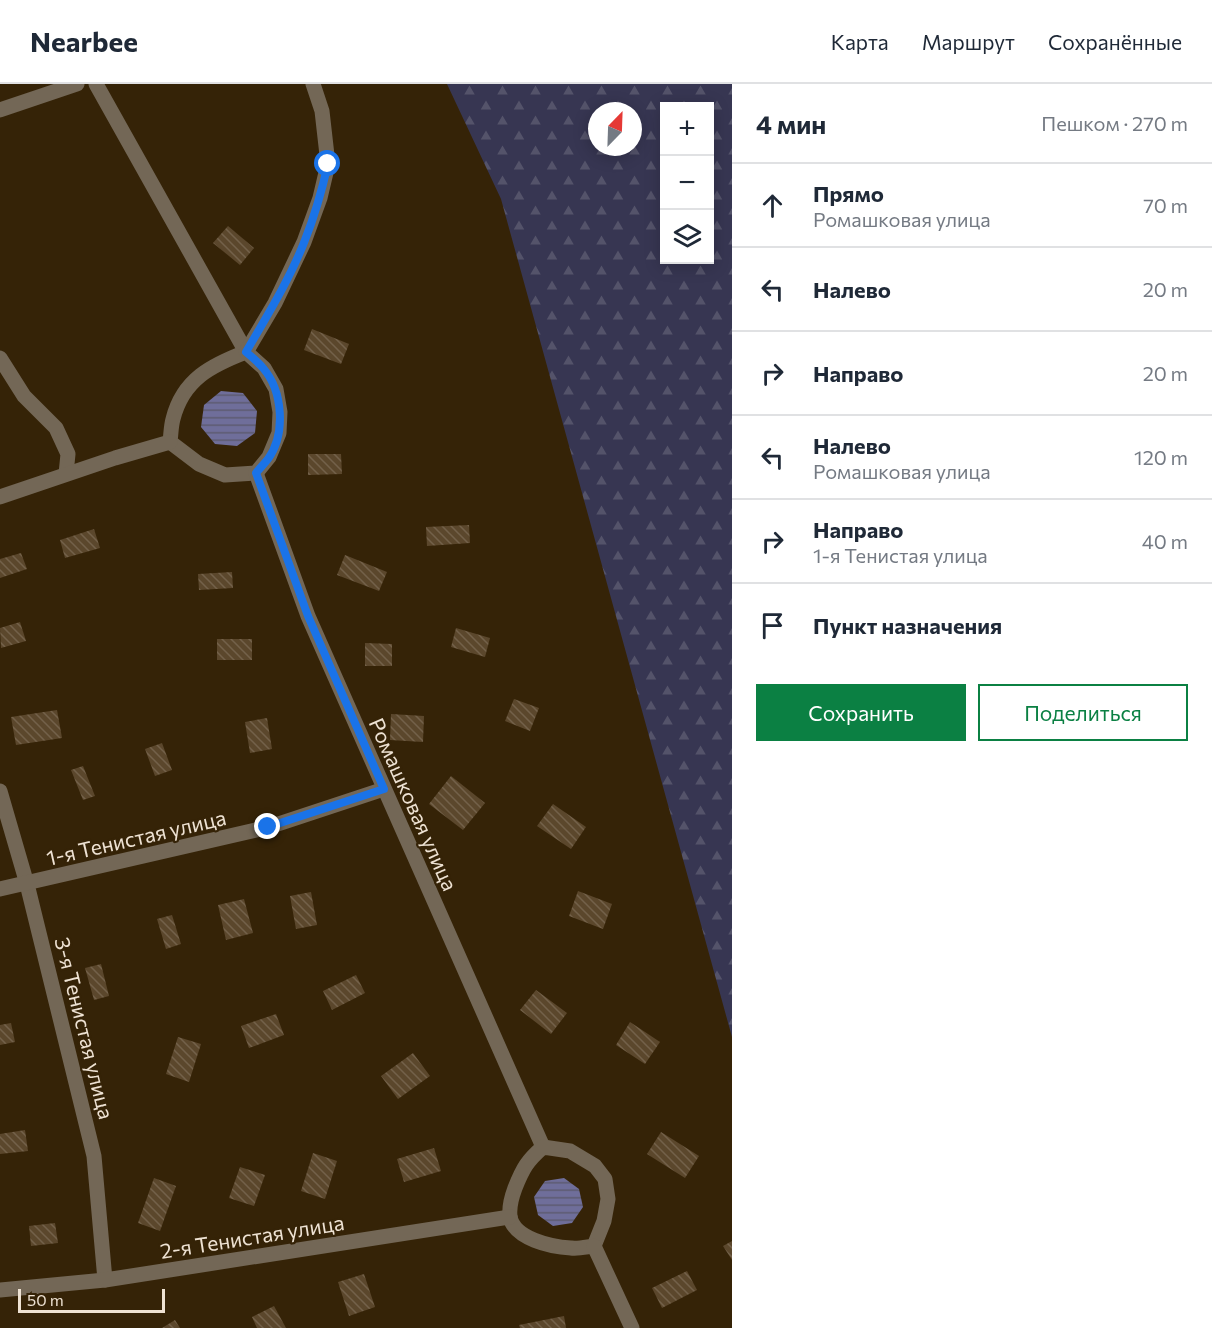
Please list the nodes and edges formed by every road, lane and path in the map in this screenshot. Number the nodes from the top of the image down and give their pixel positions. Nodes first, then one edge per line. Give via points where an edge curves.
1 (77, 84) edge
2 (96, 84) edge
3 (313, 84) edge
4 (0, 110) edge
5 (246, 352) junction
6 (0, 358) edge
7 (170, 442) junction
8 (256, 473) junction
9 (66, 474) junction
10 (0, 496) edge
11 (384, 789) junction
12 (0, 791) edge
13 (27, 884) junction
14 (0, 889) edge
15 (543, 1147) junction
16 (510, 1217) junction
17 (594, 1246) junction
18 (105, 1280) junction
19 (0, 1290) edge
20 (632, 1328) edge

1 - 4 street
2 - 5 street
3 - 5 street via 322,111 328,164 320,198 275,303
5 - 7 street via 212,367 184,393 173,418
5 - 8 street via 264,368 276,389 280,412 279,433 269,457
6 - 9 street via 24,396 56,428 68,454
7 - 8 street via 199,464 225,475
7 - 9 street
8 - 11 street, Ромашковая улица via 308,616
9 - 10 street
11 - 13 street, 1-я Тенистая улица via 268,827
11 - 15 street, Ромашковая улица
12 - 13 street, 3-я Тенистая улица
13 - 14 street, 1-я Тенистая улица
13 - 18 street, 3-я Тенистая улица via 94,1155
15 - 16 street via 530,1158 521,1175 511,1198
15 - 17 street via 570,1151 596,1166 605,1179 608,1199
16 - 17 street via 519,1233 544,1244 573,1249
16 - 18 street, 2-я Тенистая улица
17 - 20 street
18 - 19 street, 2-я Тенистая улица

